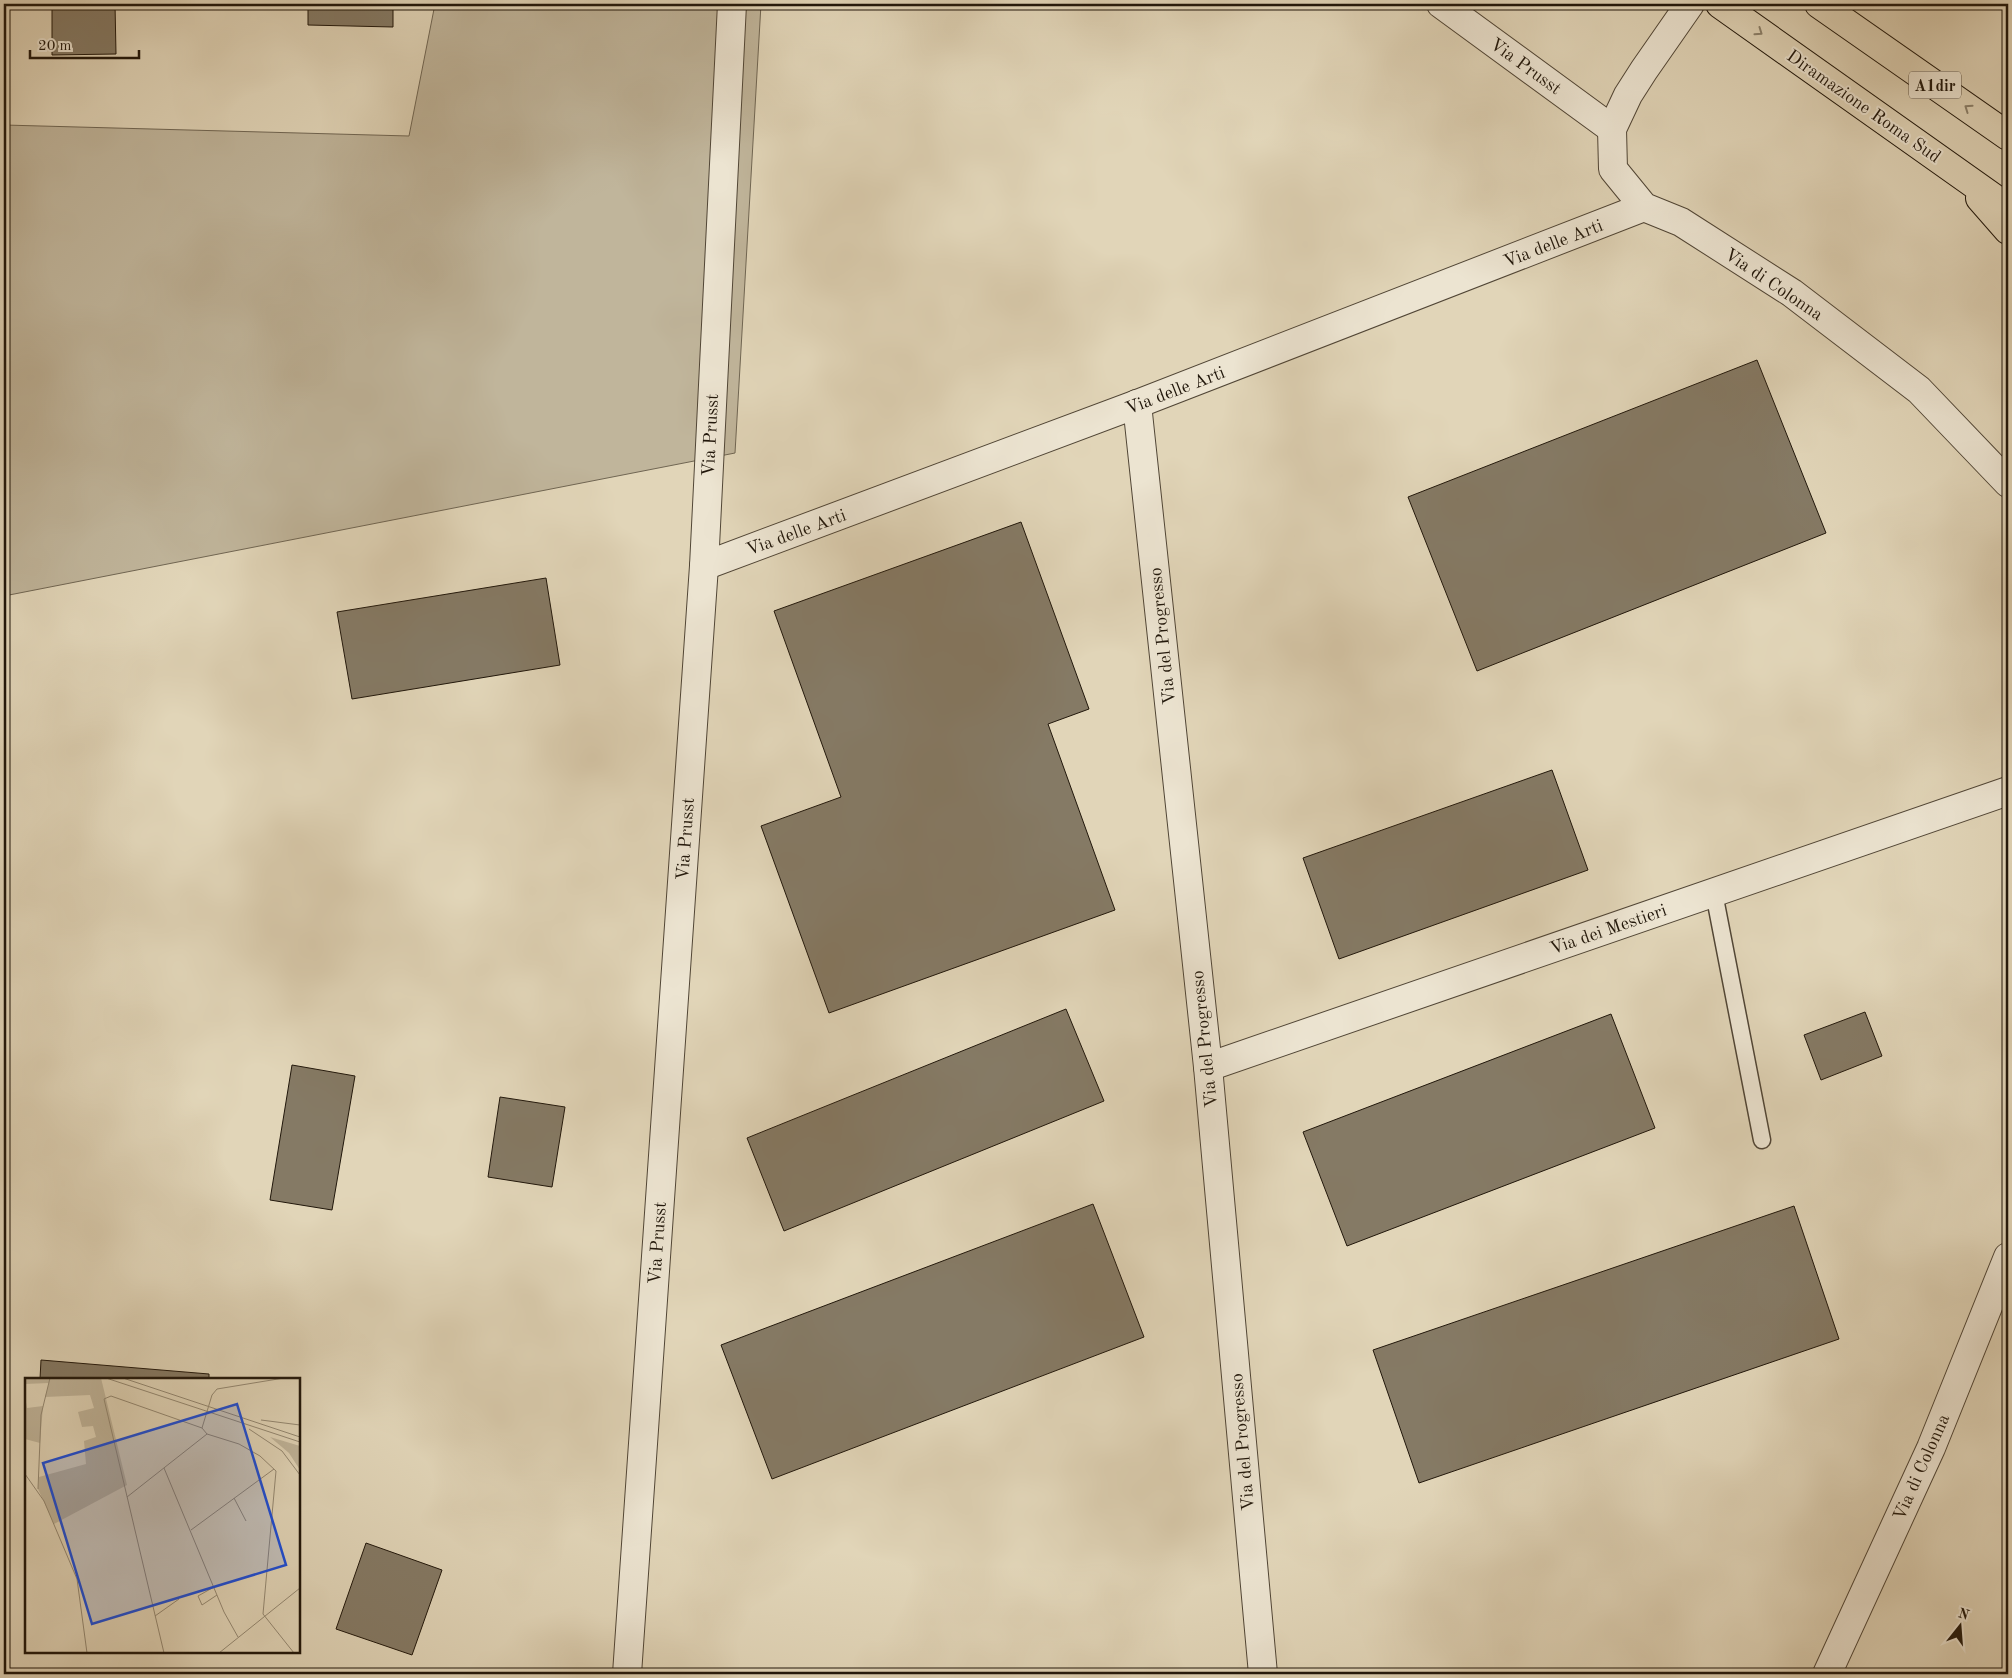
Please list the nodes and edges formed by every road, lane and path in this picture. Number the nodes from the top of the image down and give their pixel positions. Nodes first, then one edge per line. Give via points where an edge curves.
1 (732, 4) edge
2 (1441, 4) edge
3 (1690, 4) edge
4 (1720, 4) edge
5 (1819, 4) edge
6 (1612, 129) junction
7 (2008, 136) edge
8 (1968, 180) junction
9 (1644, 207) junction
10 (2008, 208) edge
11 (2008, 230) edge
12 (1138, 404) junction
13 (2008, 483) edge
14 (704, 566) junction
15 (2008, 791) edge
16 (1714, 892) junction
17 (1208, 1067) junction
18 (1762, 1140) dead end
19 (2008, 1257) edge
20 (1259, 1673) edge
21 (627, 1674) edge
22 (1827, 1674) edge

1 - 14 street, Via Prusst
2 - 6 street, Via Prusst
3 - 6 street, Via di Colonna via 1628,95
4 -> 8 highway, Diramazione Roma Sud
7 -> 5 highway, A1dir
6 - 9 street, Via di Colonna via 1613,169
8 - 10 highway, Diramazione Roma Sud
8 - 11 highway
9 - 12 street, Via delle Arti
9 - 13 street, Via di Colonna via 1680,222 1800,299 1919,390
12 - 14 street, Via delle Arti
12 - 17 street, Via del Progresso
14 - 21 street, Via Prusst
15 - 16 street, Via dei Mestieri
16 - 17 street, Via dei Mestieri
16 - 18 lane
17 - 20 street, Via del Progresso
19 - 22 street, Via di Colonna via 1931,1448

